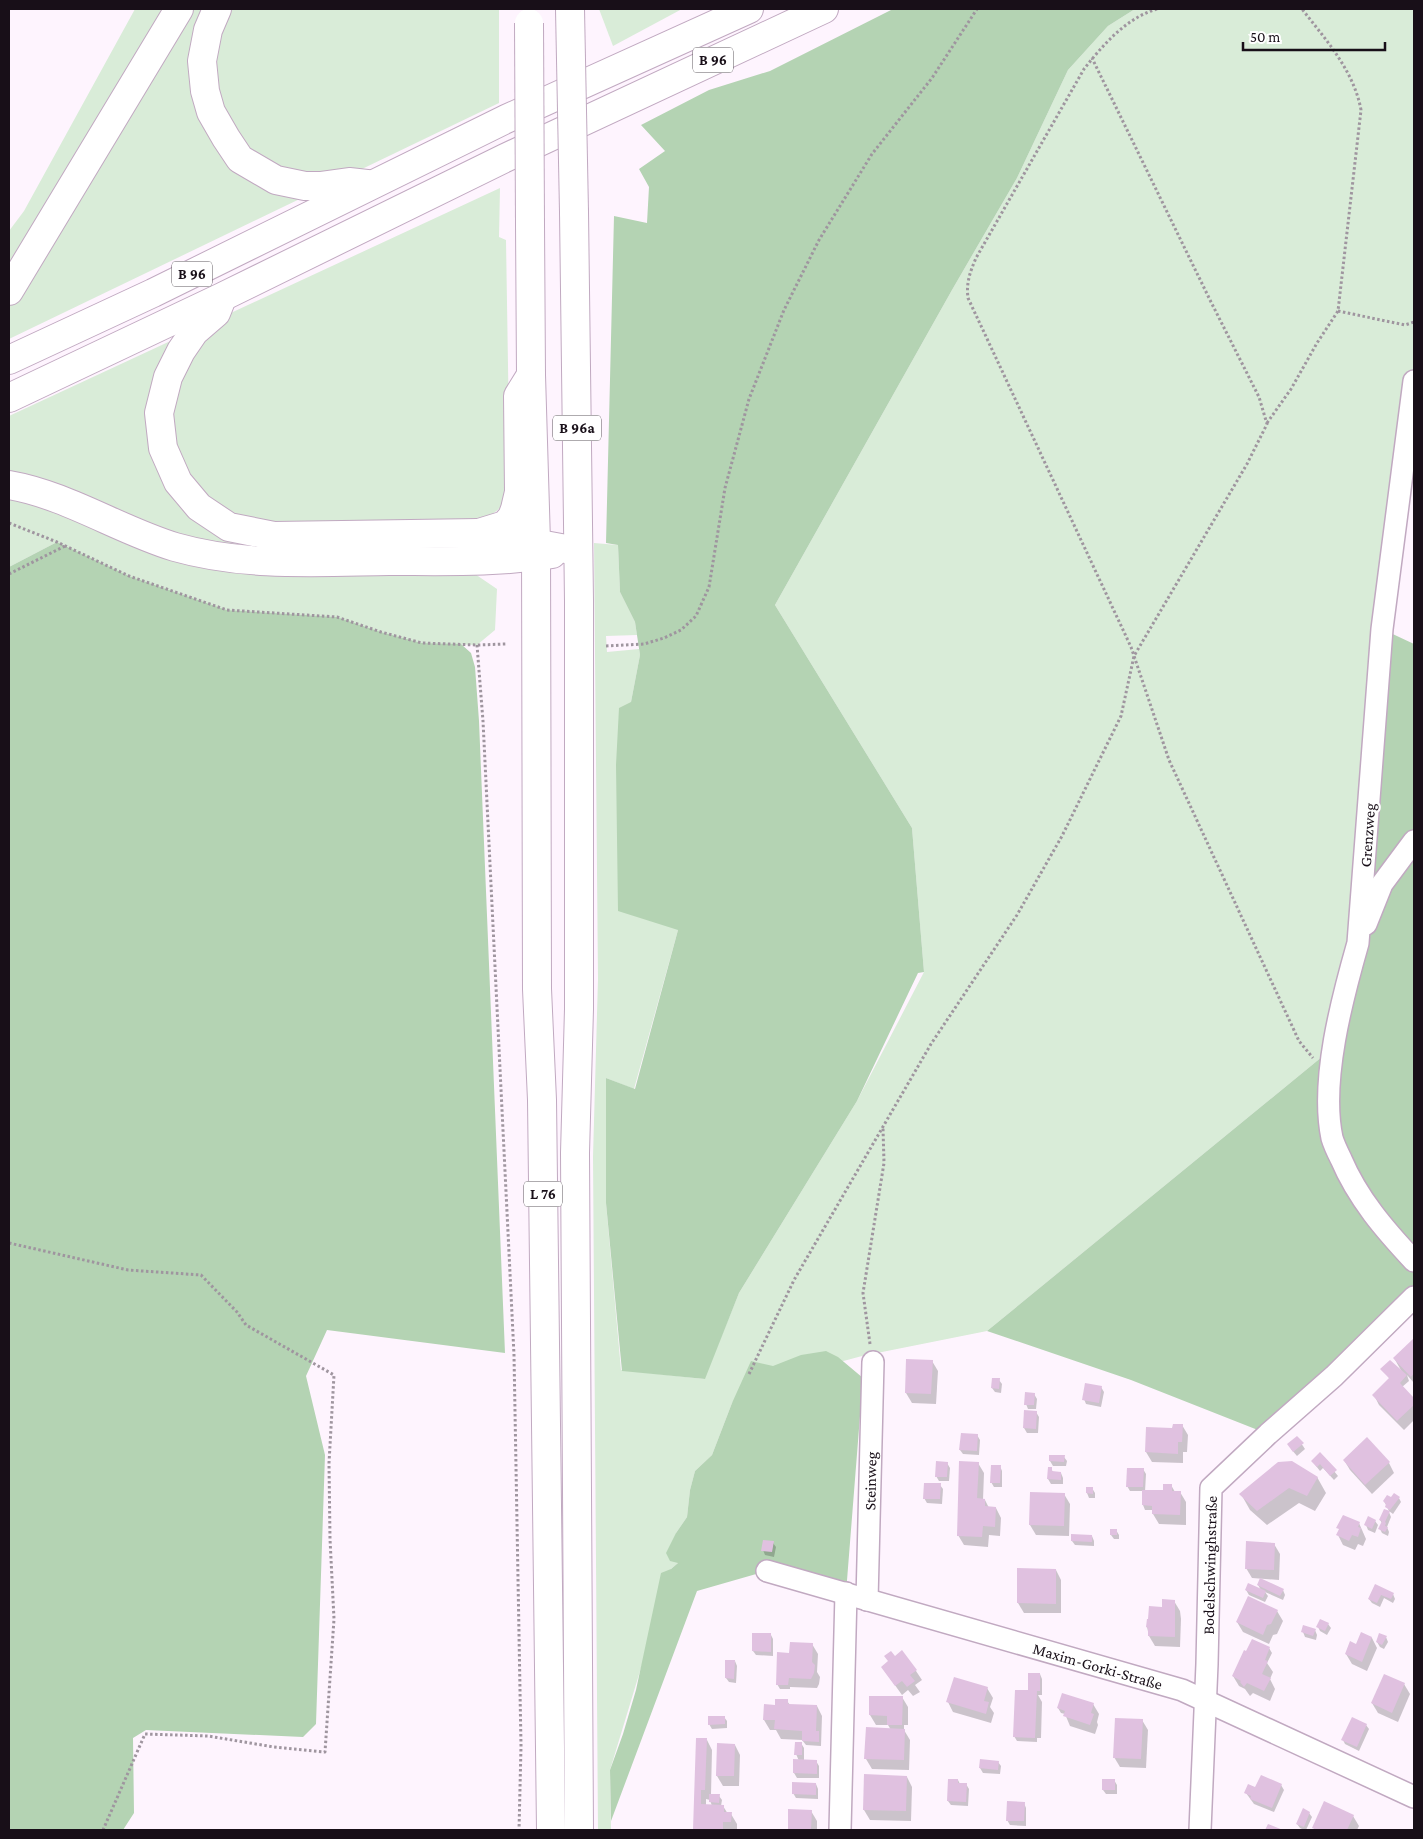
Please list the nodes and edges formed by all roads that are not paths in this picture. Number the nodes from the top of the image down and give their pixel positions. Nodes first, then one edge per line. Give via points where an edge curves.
1 (179, 9) edge
2 (217, 9) edge
3 (570, 9) edge
4 (749, 9) edge
5 (824, 9) edge
6 (529, 16) edge
7 (374, 185) junction
8 (9, 291) edge
9 (222, 297) junction
10 (9, 360) edge
11 (530, 375) junction
12 (1414, 381) edge
13 (9, 398) edge
14 (9, 485) edge
15 (479, 533) junction
16 (536, 550) junction
17 (577, 550) junction
18 (1414, 841) edge
19 (1358, 943) junction
20 (1414, 1261) edge
21 (1414, 1297) edge
22 (873, 1362) road end
23 (767, 1571) dead end
24 (846, 1593) junction
25 (867, 1600) junction
26 (1205, 1701) junction
27 (1414, 1797) edge
28 (550, 1830) edge
29 (579, 1830) edge
30 (840, 1830) edge
31 (1200, 1830) edge

1 - 8 main road
2 - 7 main road via 208,30 202,61 205,91 211,112 240,159 276,180 305,186 349,182
3 - 17 main road, B 96a, bridge
4 - 7 main road, B 96 via 506,119
5 - 9 main road, B 96 via 505,158
6 - 11 main road, bridge
7 - 10 main road, B 96
9 - 13 main road, B 96
9 - 15 main road via 216,313 194,332 181,351 168,377 159,413 163,448 178,482 199,507 229,527 274,536
11 - 15 main road via 518,396 519,492 515,509 505,525
11 - 16 main road
12 - 19 street, Grenzweg via 1382,629
14 - 16 main road via 43,493 175,547 242,560 481,561
15 - 16 main road
16 - 17 main road
16 - 28 main road, L 76 via 537,980 542,1100
17 - 29 main road, L 76 via 579,1018 575,1153
18 - 19 street via 1382,884
19 - 20 street, Grenzweg via 1332,1065 1329,1103 1332,1140 1351,1181 1383,1227
21 - 26 street, Bodelschwinghstraße via 1334,1376 1211,1488
22 - 25 street, Steinweg
23 - 24 street, Maxim-Gorki-Straße
24 - 25 street, Maxim-Gorki-Straße
24 - 30 street
25 - 26 street, Maxim-Gorki-Straße via 1182,1690
26 - 27 street, Maxim-Gorki-Straße
26 - 31 street, Bodelschwinghstraße

